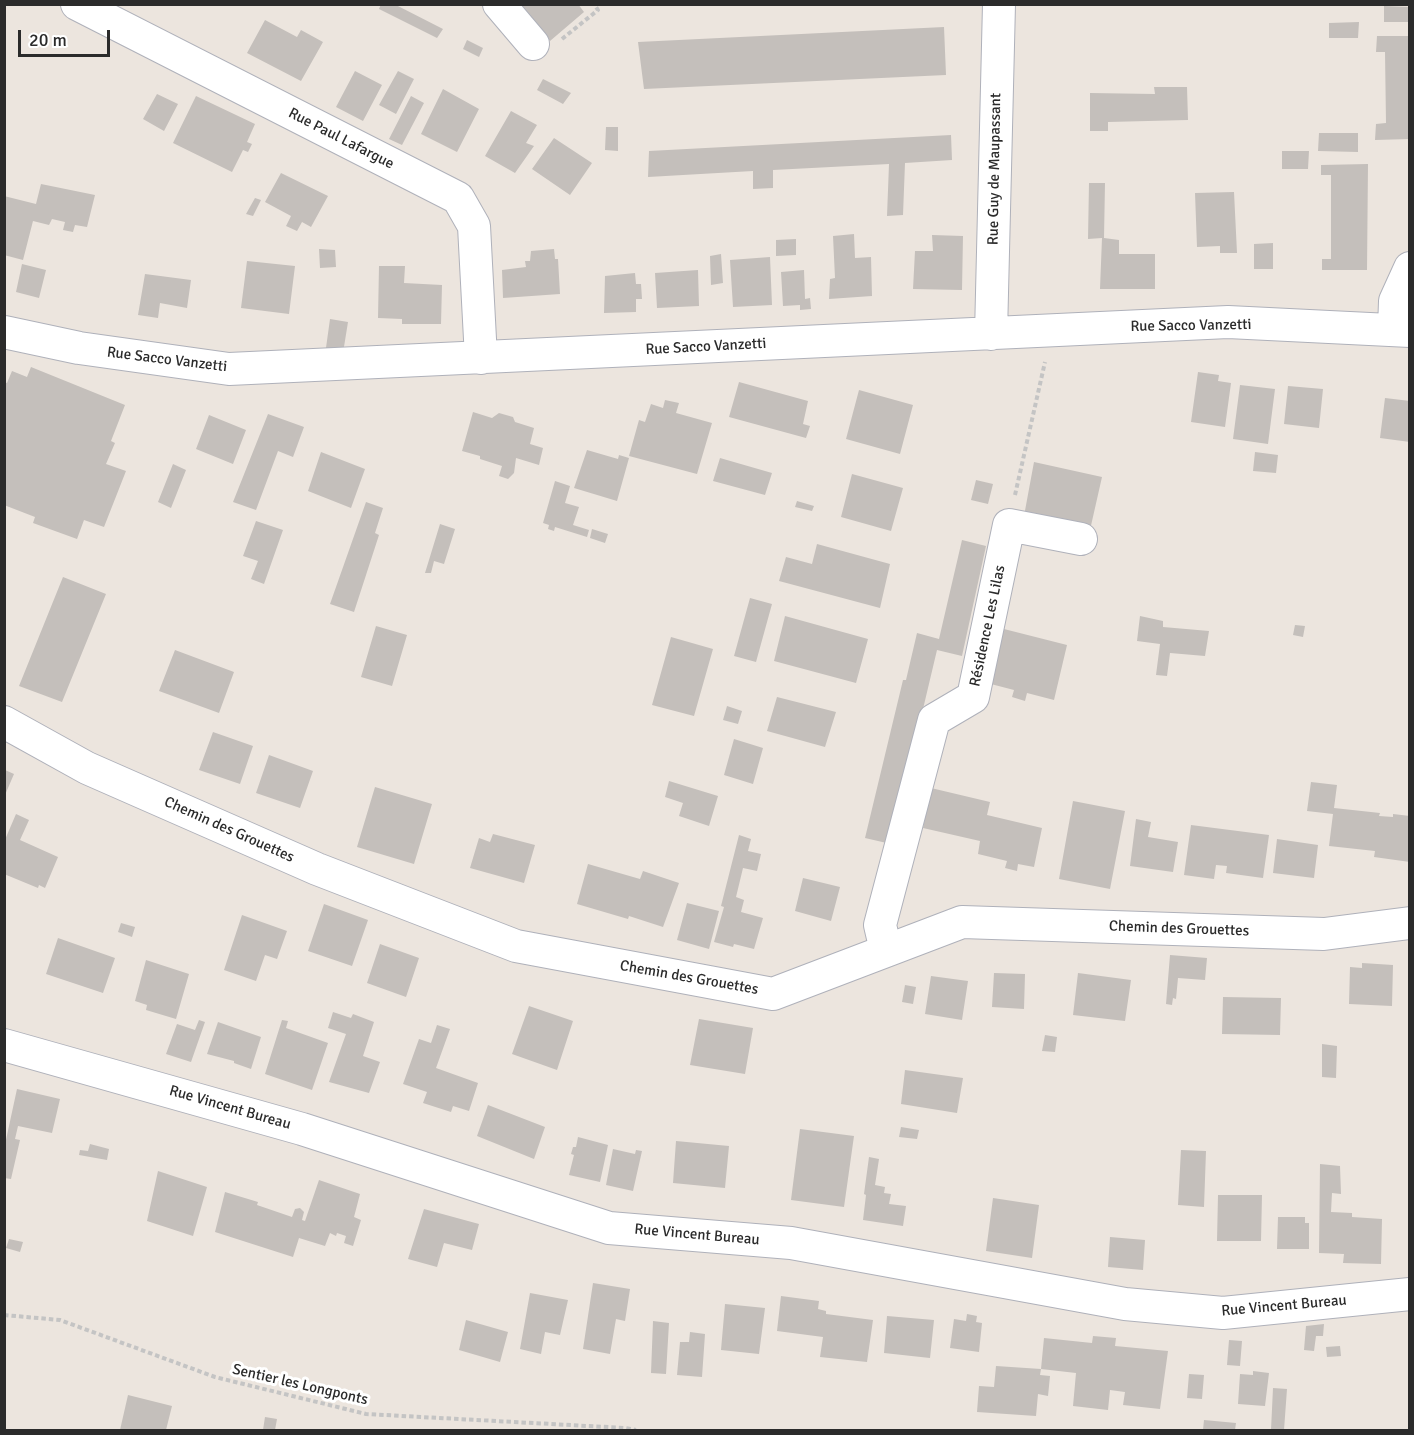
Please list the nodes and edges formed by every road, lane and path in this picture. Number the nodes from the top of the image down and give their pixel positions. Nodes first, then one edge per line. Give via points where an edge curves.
1 (77, 4) edge
2 (499, 4) edge
3 (594, 4) edge
4 (999, 4) edge
5 (533, 44) joint
6 (1410, 268) edge
7 (1047, 331) junction
8 (1402, 331) edge
9 (4, 332) edge
10 (991, 334) junction
11 (481, 358) junction
12 (1009, 525) junction
13 (1082, 538) dead end
14 (4, 722) edge
15 (1410, 923) edge
16 (886, 951) junction
17 (4, 1045) edge
18 (1410, 1294) edge
19 (4, 1315) edge
20 (636, 1431) edge

1 - 11 street, Rue Paul Lafargue via 458,198 474,226
2 - 5 street
3 - 5 path via 598,10 543,54
4 - 10 street, Rue Guy de Maupassant
6 - 8 street via 1395,301
7 - 8 street, Rue Sacco Vanzetti via 1228,322
7 - 10 street, Rue Sacco Vanzetti
7 - 12 path via 1047,351
9 - 11 street, Rue Sacco Vanzetti via 79,348 229,369
10 - 11 street, Rue Sacco Vanzetti
12 - 13 street
12 - 16 street, Résidence Les Lilas via 973,697 934,720 880,925
14 - 16 street, Chemin des Grouettes via 87,768 317,869 516,946 773,994
15 - 16 street, Chemin des Grouettes via 1324,934 962,922
17 - 18 street, Rue Vincent Bureau via 302,1129 609,1228 791,1243 1125,1304 1223,1312
19 - 20 path, Sentier les Longponts via 60,1320 215,1377 366,1414

